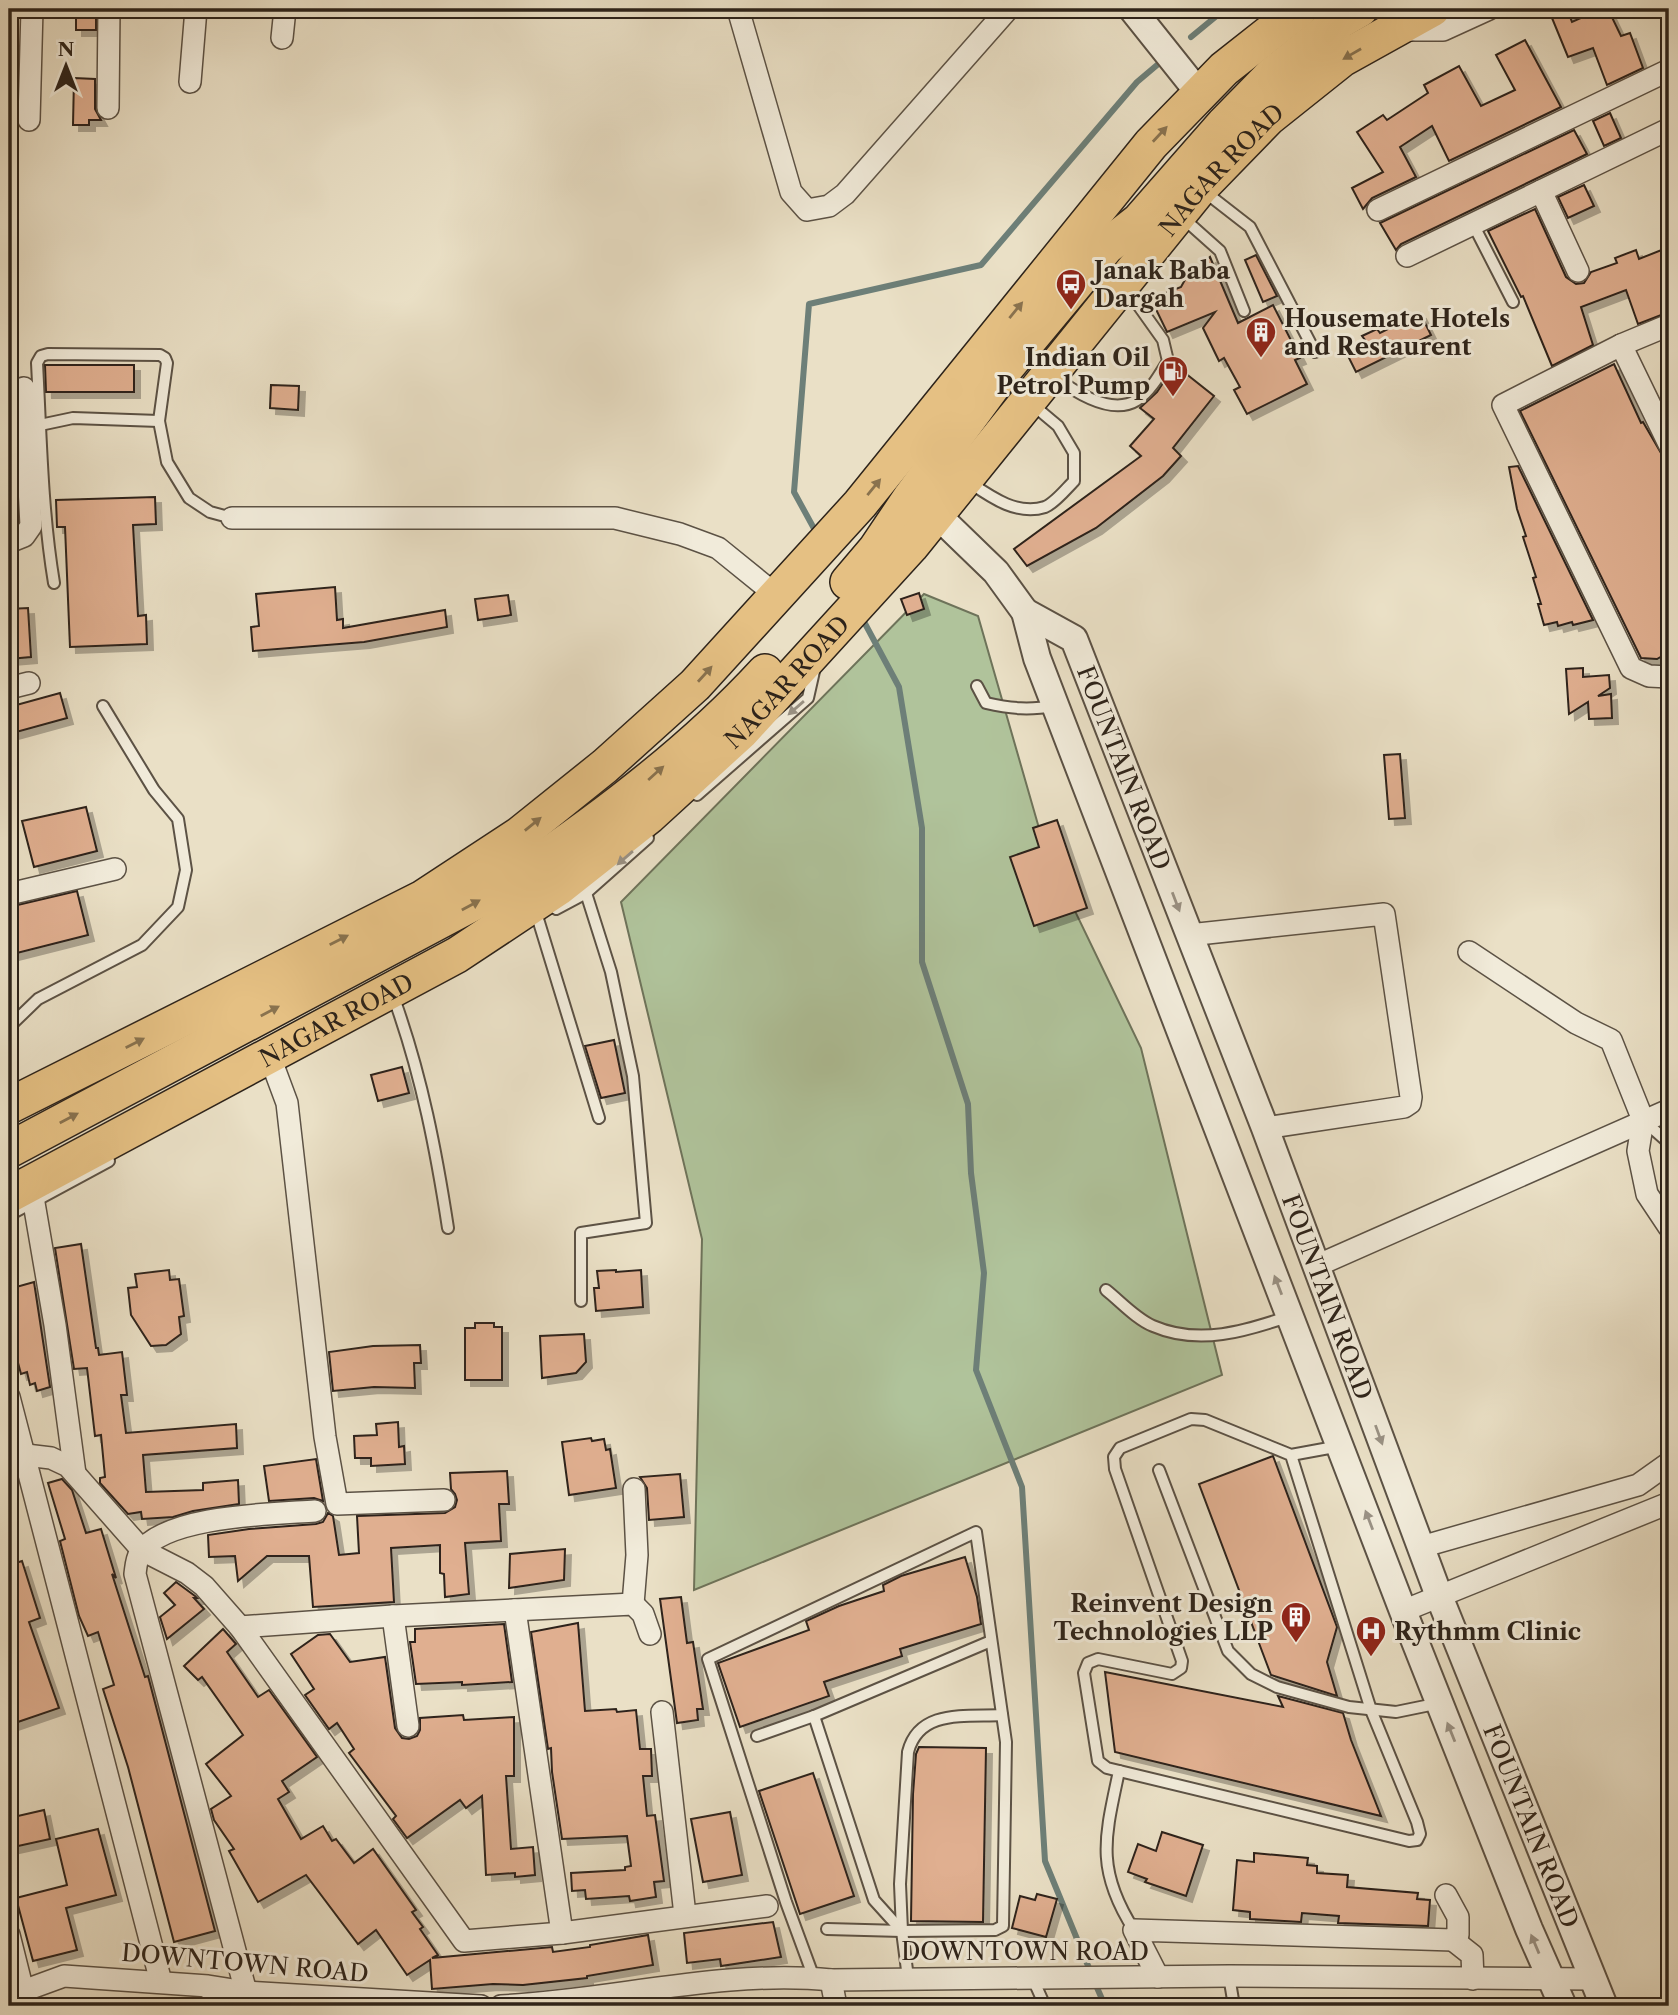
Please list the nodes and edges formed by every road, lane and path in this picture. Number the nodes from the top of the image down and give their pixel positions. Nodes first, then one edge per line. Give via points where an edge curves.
1 (32, 9) edge
2 (109, 9) edge
3 (196, 9) edge
4 (285, 9) edge
5 (738, 9) edge
6 (1008, 9) edge
7 (1132, 9) edge
8 (1300, 9) edge
9 (1360, 9) edge
10 (1432, 9) edge
11 (1489, 9) edge
12 (1394, 30) junction
13 (282, 38) dead end
14 (1669, 70) edge
15 (190, 82) dead end
16 (1199, 93) junction
17 (107, 108) dead end
18 (29, 120) dead end
19 (1669, 129) edge
20 (1200, 188) junction
21 (1541, 191) junction
22 (1378, 210) dead end
23 (1179, 214) junction
24 (1473, 224) junction
25 (1407, 256) dead end
26 (1578, 271) dead end
27 (1123, 283) junction
28 (1513, 302) dead end
29 (1244, 311) dead end
30 (1669, 325) edge
31 (1621, 345) junction
32 (1315, 352) dead end
33 (1050, 373) junction
34 (24, 388) dead end
35 (1028, 401) junction
36 (159, 421) junction
37 (40, 425) junction
38 (924, 426) junction
39 (1669, 444) edge
40 (955, 474) junction
41 (924, 506) junction
42 (232, 518) joint
43 (9, 542) edge
44 (54, 583) dead end
45 (776, 595) junction
46 (851, 595) junction
47 (1025, 612) junction
48 (819, 647) junction
49 (1669, 677) edge
50 (977, 686) dead end
51 (103, 706) dead end
52 (1055, 706) junction
53 (687, 804) dead end
54 (657, 831) dead end
55 (116, 869) dead end
56 (586, 892) junction
57 (9, 894) edge
58 (538, 919) junction
59 (528, 926) dead end
60 (1189, 935) junction
61 (1469, 952) dead end
62 (408, 998) dead end
63 (396, 1004) junction
64 (384, 1010) dead end
65 (9, 1027) edge
66 (274, 1068) dead end
67 (9, 1106) edge
68 (1669, 1110) edge
69 (599, 1118) dead end
70 (1643, 1120) junction
71 (1269, 1141) junction
72 (1669, 1143) edge
73 (9, 1150) edge
74 (118, 1156) dead end
75 (1232, 1166) junction
76 (22, 1199) edge
77 (9, 1215) edge
78 (1669, 1227) edge
79 (448, 1228) dead end
80 (1316, 1266) junction
81 (1106, 1290) dead end
82 (581, 1301) dead end
83 (1290, 1316) junction
84 (9, 1397) edge
85 (1340, 1446) junction
86 (26, 1455) junction
87 (1291, 1455) junction
88 (1669, 1463) edge
89 (1160, 1470) dead end
90 (75, 1474) junction
91 (634, 1489) dead end
92 (444, 1500) dead end
93 (1669, 1503) edge
94 (315, 1511) dead end
95 (1421, 1547) junction
96 (142, 1550) junction
97 (1439, 1596) junction
98 (633, 1604) junction
99 (515, 1610) junction
100 (1404, 1611) junction
101 (393, 1616) junction
102 (240, 1627) junction
103 (650, 1634) dead end
104 (991, 1641) junction
105 (1440, 1703) junction
106 (1371, 1710) junction
107 (662, 1712) dead end
108 (1002, 1715) junction
109 (814, 1716) junction
110 (408, 1726) dead end
111 (757, 1736) dead end
112 (1119, 1771) junction
113 (1446, 1895) dead end
114 (767, 1906) dead end
115 (685, 1915) junction
116 (827, 1929) dead end
117 (1134, 1930) junction
118 (902, 1931) junction
119 (562, 1933) junction
120 (9, 1935) edge
121 (1453, 1940) junction
122 (1229, 1976) junction
123 (1032, 1977) junction
124 (1158, 1977) junction
125 (908, 1978) junction
126 (822, 1979) junction
127 (1473, 1979) junction
128 (1593, 1979) junction
129 (1551, 1981) junction
130 (161, 1982) junction
131 (246, 1992) junction
132 (207, 1996) edge
133 (22, 1999) edge
134 (481, 2006) edge
135 (500, 2006) edge
136 (836, 2006) edge
137 (1045, 2006) edge
138 (1234, 2006) edge
139 (1402, 2006) edge
140 (1471, 2006) edge
141 (1563, 2006) edge
142 (1604, 2006) edge

1 - 18 street
2 - 17 street
3 - 15 street
4 - 13 street
5 - 6 street via 791,192 807,210 829,206 845,194
7 - 16 street
8 - 16 highway
9 - 41 highway via 1272,75 1224,124 1136,233 1106,247 1008,365
10 - 12 highway, NAGAR ROAD
11 - 12 street via 1443,30
12 -> 20 highway, NAGAR ROAD via 1342,59 1268,118
14 - 22 street
38 -> 16 highway via 1143,154
19 - 21 street
20 - 23 highway, NAGAR ROAD
20 - 32 lane via 1250,227
21 - 24 street
21 - 26 street
23 - 27 highway, NAGAR ROAD
23 - 29 lane via 1220,251
24 - 25 street
24 - 28 lane
27 - 33 highway, NAGAR ROAD
27 - 33 lane via 1163,340 1168,361 1156,380 1136,401 1120,405 1096,401
30 - 31 street
31 - 39 street
31 - 49 street via 1503,405 1631,668 1649,676
33 - 35 highway, NAGAR ROAD
34 - 43 street via 31,526 24,536
35 - 40 highway, NAGAR ROAD
35 - 40 lane via 1058,425 1074,453 1074,481 1046,506 1020,509 994,499
36 - 37 lane via 73,418
36 - 37 lane via 165,358 48,354 37,363
36 - 42 lane via 167,463 188,498 210,512
37 - 44 lane
38 - 41 highway
45 -> 38 highway
40 - 41 highway, NAGAR ROAD
41 - 46 highway via 876,549
41 - 47 street, FOUNTAIN ROAD via 996,572
42 - 45 street via 615,518 718,548
67 -> 45 highway via 423,898 519,835 695,685
46 - 48 highway, NAGAR ROAD
73 -> 46 highway via 435,925 558,850 638,790
47 - 52 street, FOUNTAIN ROAD
47 -> 60 street, FOUNTAIN ROAD via 1074,639
48 -> 53 lane via 808,698
48 - 76 highway, NAGAR ROAD via 742,731 649,816 558,888 457,955
50 - 52 lane via 986,703 1026,710
51 - 65 lane via 154,790 178,819 186,870 178,906 142,945 38,999
52 - 75 street, FOUNTAIN ROAD
54 -> 56 lane
55 - 57 street
56 - 58 lane
56 - 82 lane via 611,972 633,1076 646,1223 581,1233
58 - 59 lane
58 - 69 lane
60 - 71 street, FOUNTAIN ROAD
60 - 71 street via 1384,914 1410,1103
61 - 70 street via 1611,1041
62 - 63 lane
63 - 64 lane
63 - 79 lane via 415,1057
66 - 92 street via 287,1103 325,1437 337,1504
68 - 70 street
70 - 72 lane
70 - 78 street via 1638,1151 1647,1194
70 - 80 street
71 - 75 street
71 - 80 street, FOUNTAIN ROAD
74 - 76 lane
83 -> 75 street, FOUNTAIN ROAD
76 - 77 lane
76 - 90 street via 55,1325
80 -> 95 street, FOUNTAIN ROAD
81 - 83 lane via 1151,1326 1181,1334 1241,1332
83 - 85 street, FOUNTAIN ROAD
84 - 86 street
85 - 87 lane
100 -> 85 street, FOUNTAIN ROAD
86 - 90 street via 51,1458
86 - 130 street
87 - 106 lane
87 - 112 lane via 1205,1420 1191,1419 1120,1448 1114,1457 1182,1661 1172,1674 1098,1659 1085,1668 1098,1761
88 - 95 street via 1638,1485
89 - 106 lane via 1228,1651 1251,1674 1277,1687
90 - 96 street
91 - 98 street
93 - 97 street
94 - 96 street via 208,1520 159,1538
95 - 97 street, FOUNTAIN ROAD
96 - 102 street via 187,1573
96 - 131 street via 135,1574
97 - 100 street
97 - 128 street, FOUNTAIN ROAD
98 - 99 street
98 - 103 street via 643,1614
99 - 101 street
99 - 119 street
100 - 105 street, FOUNTAIN ROAD
101 - 102 street
101 - 110 street
102 - 119 street via 464,1941
104 - 108 lane
104 - 109 lane
104 - 126 lane via 975,1532 708,1660 781,1889
105 - 106 lane via 1404,1711
129 -> 105 street, FOUNTAIN ROAD
106 - 112 lane via 1416,1822 1418,1840
107 - 115 street
108 - 118 lane via 936,1720 912,1737 900,1884
108 - 118 lane via 1006,1742 1003,1926 995,1930
109 - 111 lane
109 - 118 lane via 874,1900
112 - 117 lane via 1105,1859 1109,1879
113 - 121 street via 1458,1917 1458,1935
114 - 115 street
115 - 119 street
116 - 118 lane
117 - 121 street
117 - 124 street
118 - 125 lane
120 - 133 street
121 - 127 street via 1472,1955
122 - 124 street, DOWNTOWN ROAD
122 - 127 street, DOWNTOWN ROAD
122 - 138 lane
123 - 124 street, DOWNTOWN ROAD
123 - 125 street, DOWNTOWN ROAD
123 - 137 lane
125 - 126 street, DOWNTOWN ROAD
126 - 135 street, DOWNTOWN ROAD via 676,1986
126 - 136 street
127 - 129 street, DOWNTOWN ROAD
128 - 129 street, DOWNTOWN ROAD
128 - 142 street, FOUNTAIN ROAD
129 - 141 street, FOUNTAIN ROAD
130 - 132 street, DOWNTOWN ROAD
130 - 133 street, DOWNTOWN ROAD via 64,1976
131 - 132 street, DOWNTOWN ROAD
131 - 134 street, DOWNTOWN ROAD
139 - 140 lane

